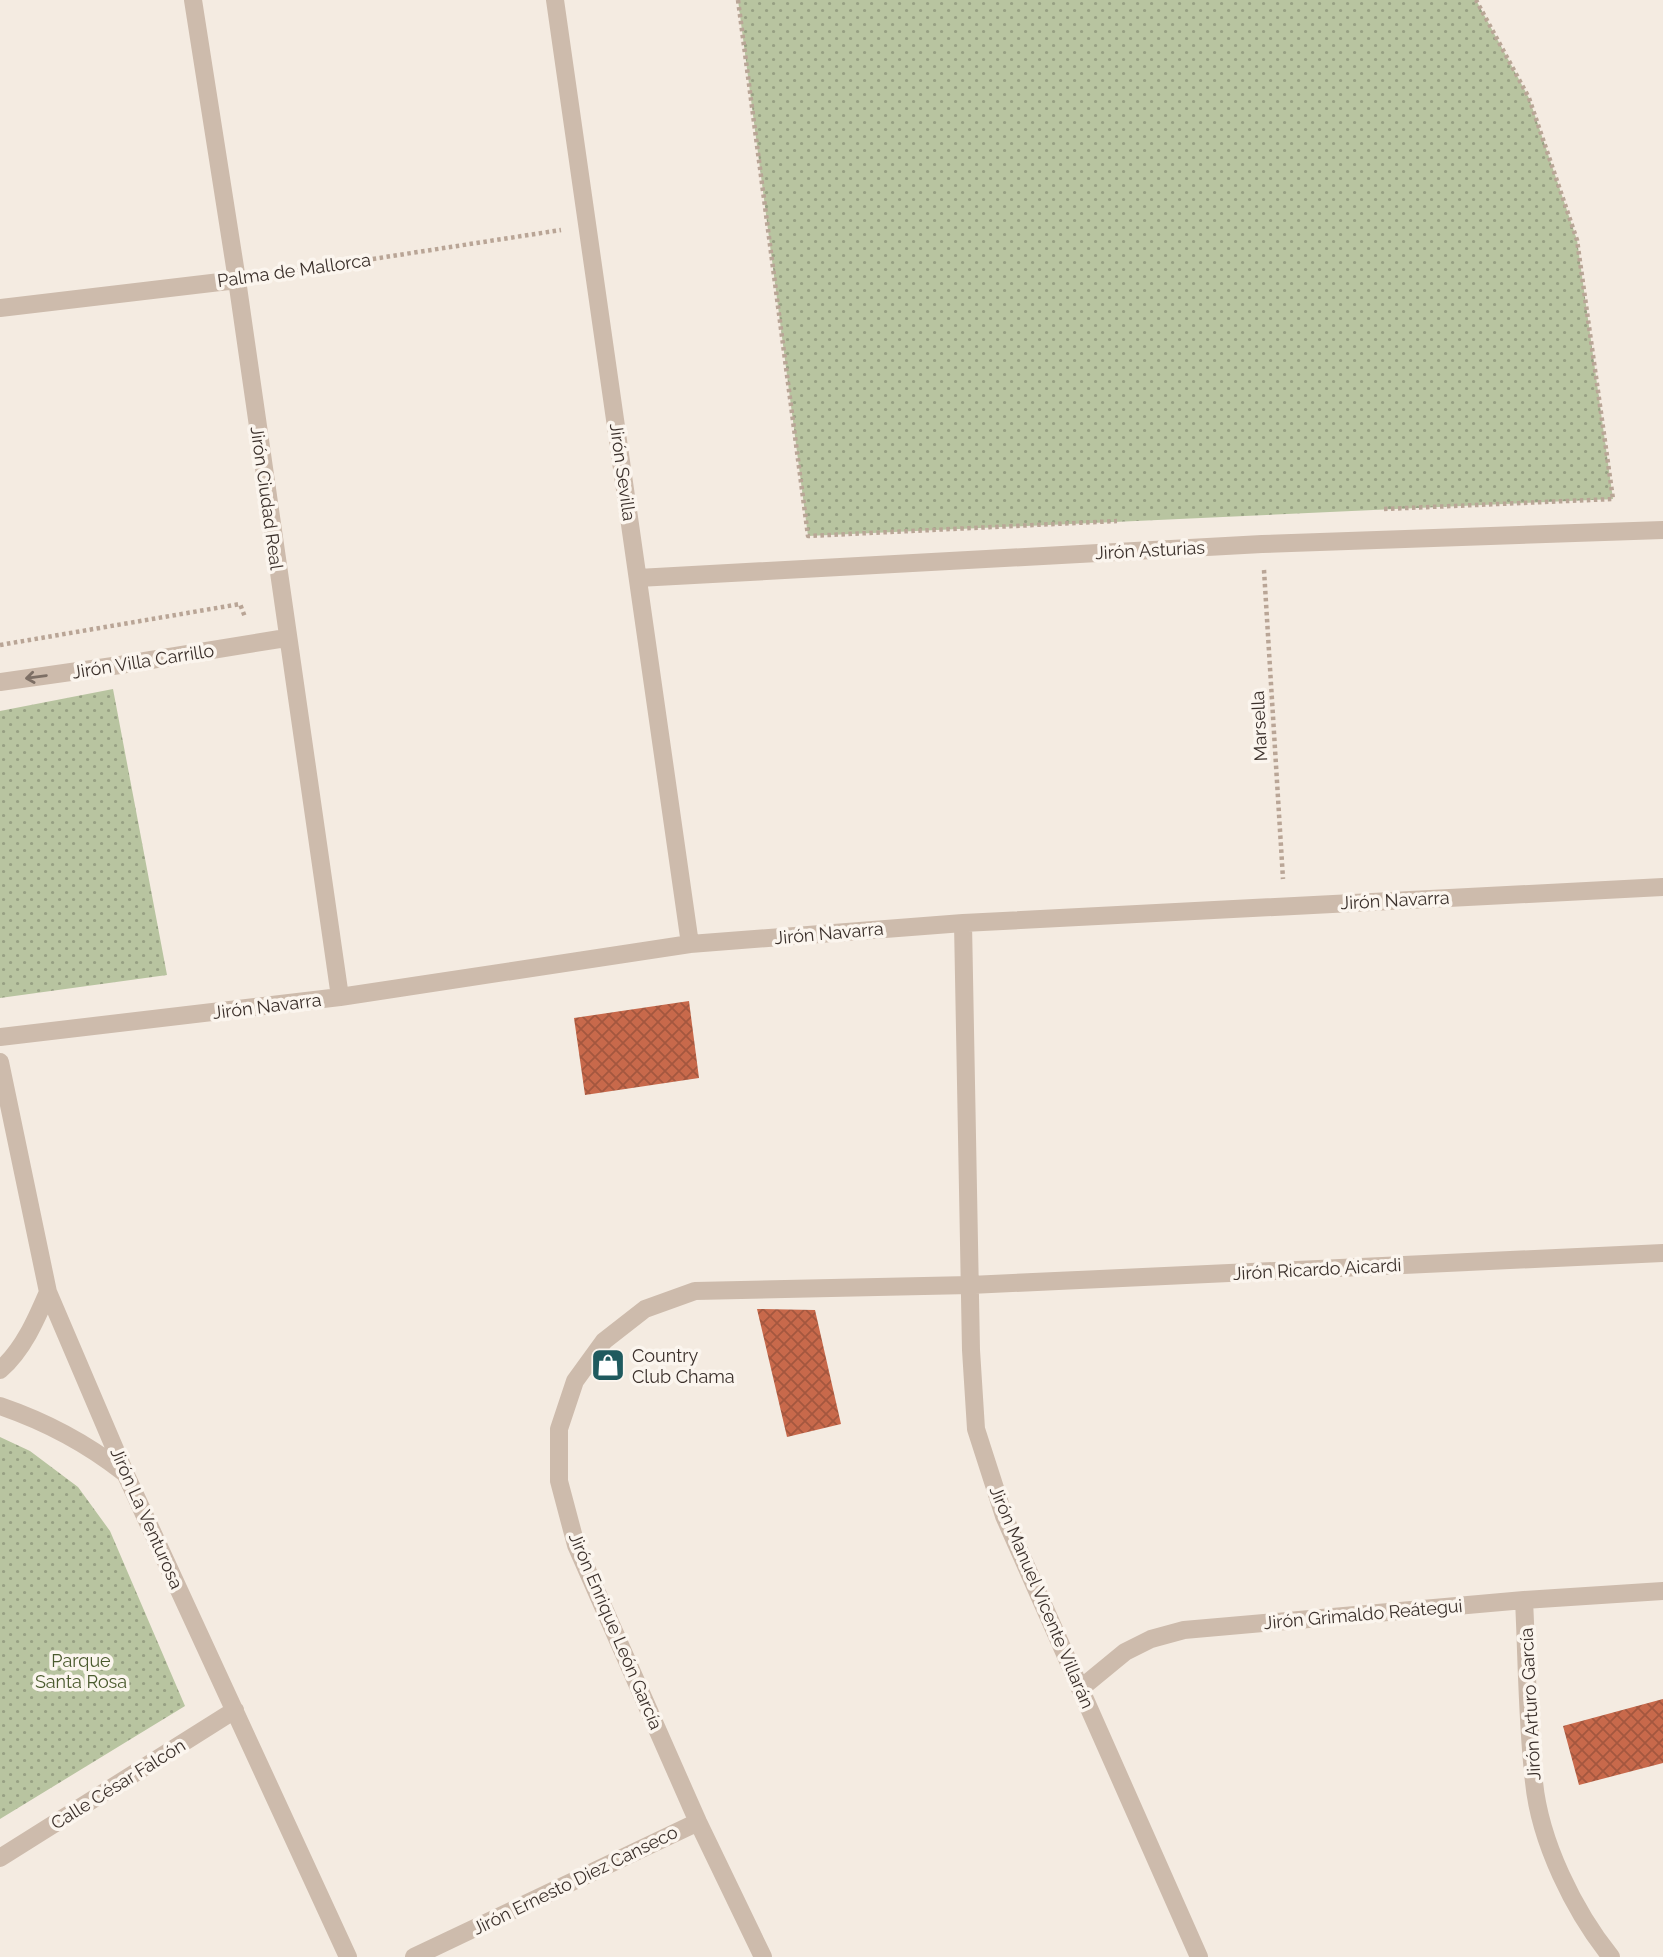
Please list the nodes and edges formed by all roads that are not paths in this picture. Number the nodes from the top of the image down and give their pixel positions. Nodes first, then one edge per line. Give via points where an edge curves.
1 (193, 0) edge
2 (555, 0) edge
3 (236, 280) junction
4 (0, 308) edge
5 (1663, 530) edge
6 (638, 578) junction
7 (286, 638) junction
8 (0, 682) edge
9 (1663, 887) edge
10 (963, 923) junction
11 (690, 944) junction
12 (340, 997) junction
13 (0, 1037) edge
14 (0, 1062) edge
15 (1663, 1253) edge
16 (971, 1284) junction
17 (48, 1292) junction
18 (0, 1370) edge
19 (0, 1406) edge
20 (126, 1475) junction
21 (1663, 1591) edge
22 (1524, 1600) junction
23 (1080, 1689) junction
24 (235, 1710) junction
25 (698, 1822) junction
26 (0, 1858) edge
27 (348, 1957) edge
28 (414, 1957) edge
29 (763, 1957) edge
30 (1199, 1957) edge
31 (1611, 1957) edge

1 - 3 street, Jirón Ciudad Real
2 - 6 street, Jirón Sevilla
3 - 4 street, Palma de Mallorca
3 - 7 street, Jirón Ciudad Real
5 - 6 street, Jirón Asturias via 1262,544
6 - 11 street, Jirón Sevilla
7 -> 8 street, Jirón Villa Carrillo
7 - 12 street, Jirón Ciudad Real
9 - 10 street, Jirón Navarra
10 - 11 street, Jirón Navarra
10 - 16 street, Jirón Manuel Vicente Villarán
11 - 12 street, Jirón Navarra
12 - 13 street, Jirón Navarra
14 - 17 street, Jirón La Venturosa
15 - 16 street, Jirón Ricardo Aicardi
16 - 23 street, Jirón Manuel Vicente Villarán via 976,1429 1004,1516
16 - 25 street, Jirón Enrique León García via 695,1291 645,1309 604,1341 575,1381 559,1429 559,1481 576,1545
17 - 18 street via 20,1347
17 - 20 street, Jirón La Venturosa
19 - 20 street via 63,1433
20 - 24 street, Jirón La Venturosa
21 - 22 street, Jirón Grimaldo Reátegui
22 - 23 street, Jirón Grimaldo Reátegui via 1184,1630 1125,1652
22 - 31 street, Jirón Arturo García via 1534,1784 1546,1836 1565,1886
23 - 30 street, Jirón Manuel Vicente Villarán
24 - 26 street, Calle César Falcón
24 - 27 street, Jirón La Venturosa
25 - 28 street, Jirón Ernesto Diez Canseco
25 - 29 street, Jirón Enrique León García

